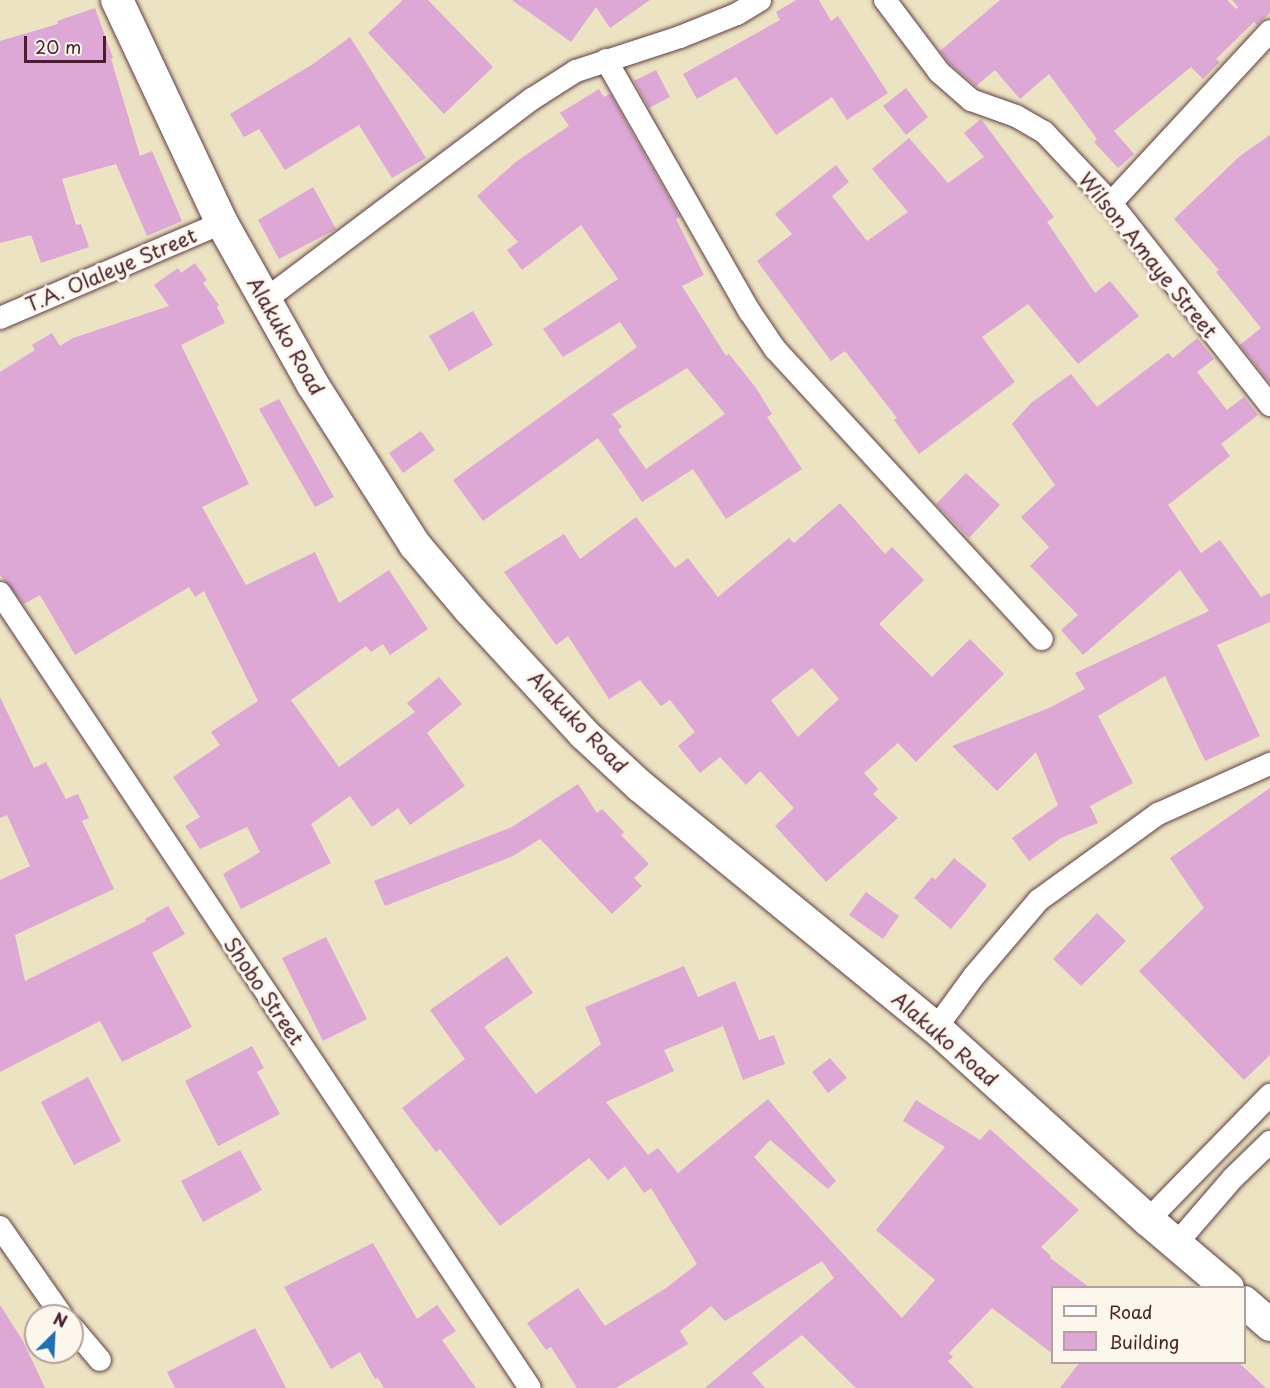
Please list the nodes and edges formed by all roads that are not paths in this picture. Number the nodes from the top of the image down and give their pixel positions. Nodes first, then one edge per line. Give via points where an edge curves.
1 (117, 0) edge
2 (760, 0) edge
3 (885, 0) edge
4 (1270, 31) edge
5 (606, 60) junction
6 (1111, 203) junction
7 (222, 223) junction
8 (265, 300) junction
9 (0, 318) edge
10 (1270, 405) edge
11 (0, 593) edge
12 (1042, 639) dead end
13 (1270, 764) edge
14 (936, 1028) junction
15 (1270, 1095) edge
16 (1270, 1142) edge
17 (1148, 1220) junction
18 (0, 1227) edge
19 (1176, 1244) junction
20 (1227, 1286) edge
21 (1246, 1303) edge
22 (54, 1304) edge
23 (1270, 1325) edge
24 (84, 1341) edge
25 (100, 1360) dead end
26 (530, 1388) edge

1 - 7 main road, Alakuko Road
2 - 5 street via 737,14 680,37
3 - 6 street, Wilson Amaye Street via 939,72 971,100 1016,116 1044,132
4 - 6 street
5 - 8 street via 576,71 532,99
5 - 12 street via 775,349
6 - 10 street, Wilson Amaye Street
7 - 8 main road, Alakuko Road
7 - 9 street, T.A. Olaleye Street
8 - 14 main road, Alakuko Road via 346,439 415,545 584,734 640,786
11 - 26 street, Shobo Street
13 - 14 street via 1158,814 1047,894 974,976
14 - 17 main road, Alakuko Road
15 - 17 street
16 - 19 street
17 - 19 main road, Alakuko Road
18 - 22 street
19 - 20 main road, Alakuko Road
21 - 23 main road
24 - 25 street

